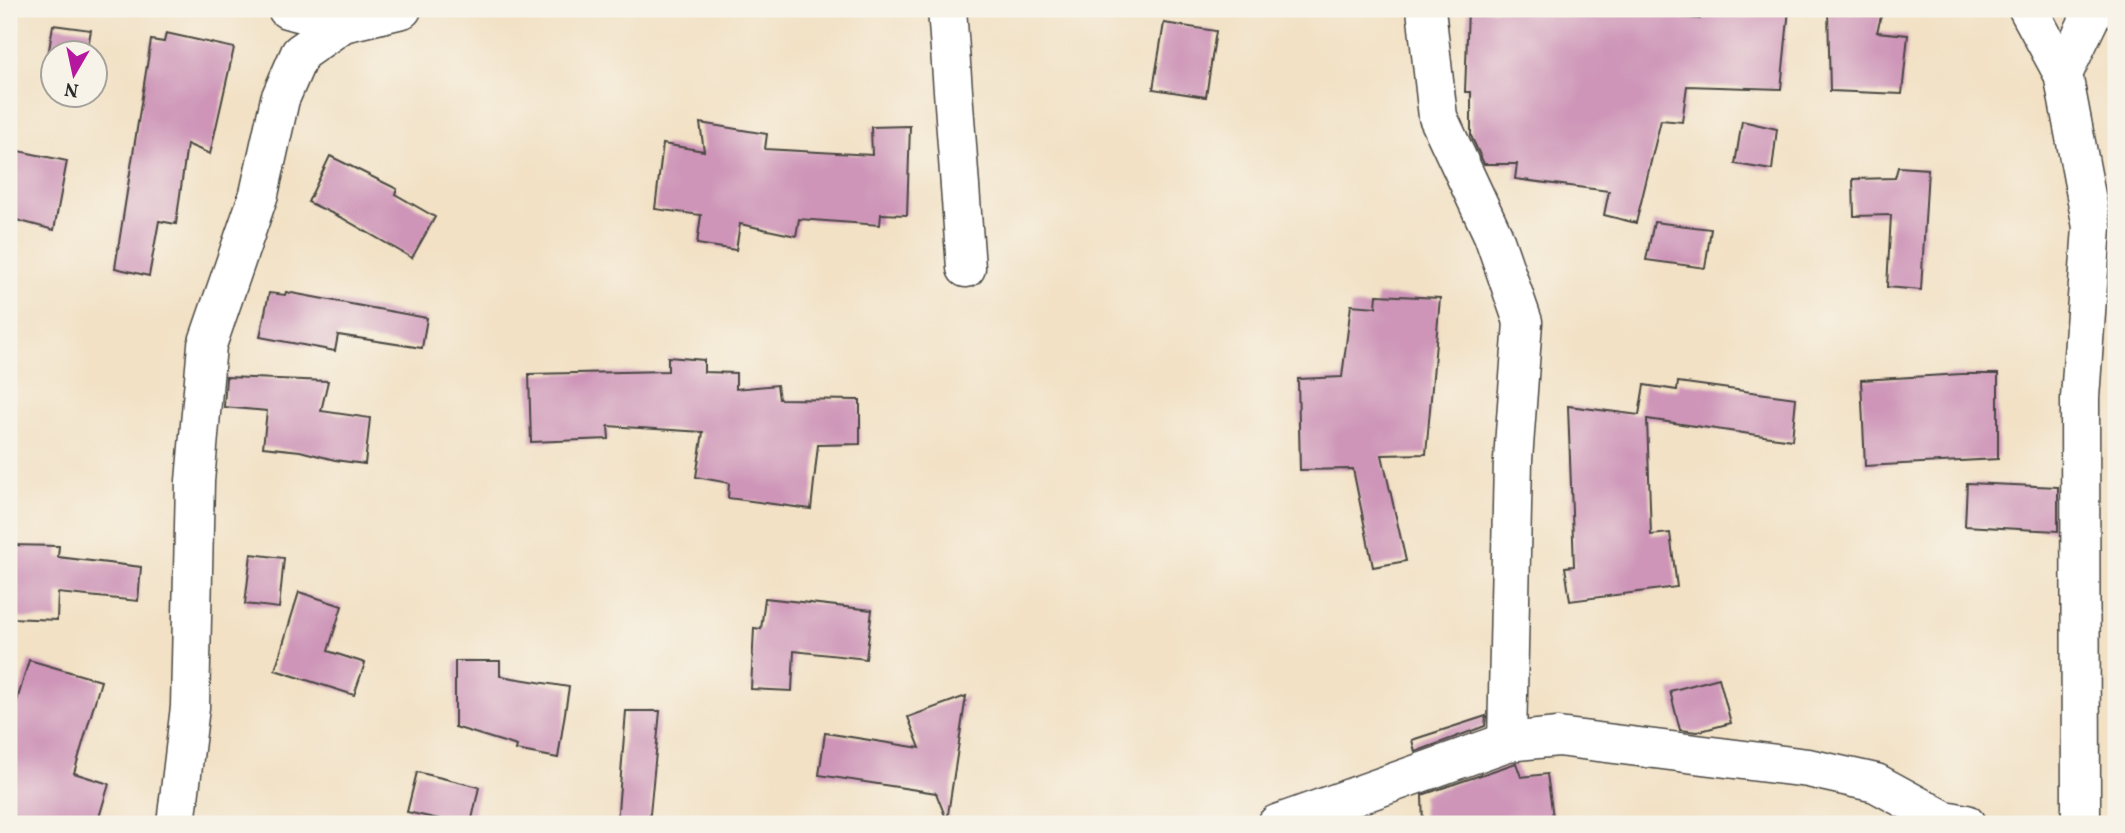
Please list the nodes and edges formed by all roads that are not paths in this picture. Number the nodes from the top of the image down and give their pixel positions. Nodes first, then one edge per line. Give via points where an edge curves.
1 (287, 9) edge
2 (402, 9) edge
3 (947, 9) edge
4 (1426, 9) edge
5 (2028, 9) edge
6 (2094, 9) edge
7 (343, 23) junction
8 (2063, 74) junction
9 (2104, 231) edge
10 (967, 268) dead end
11 (1507, 742) junction
12 (176, 824) edge
13 (1277, 824) edge
14 (1966, 824) edge
15 (2079, 824) edge

1 - 7 street
2 - 7 street
3 - 10 street
4 - 11 street via 1438,117 1493,235 1523,323 1513,460
5 - 8 street
6 - 8 street
7 - 12 street via 300,53 280,99 259,194 207,345 195,481 190,707
8 - 9 street
9 - 15 street via 2080,398
11 - 13 street
11 - 14 street via 1558,737 1808,768 1875,783 1944,820

